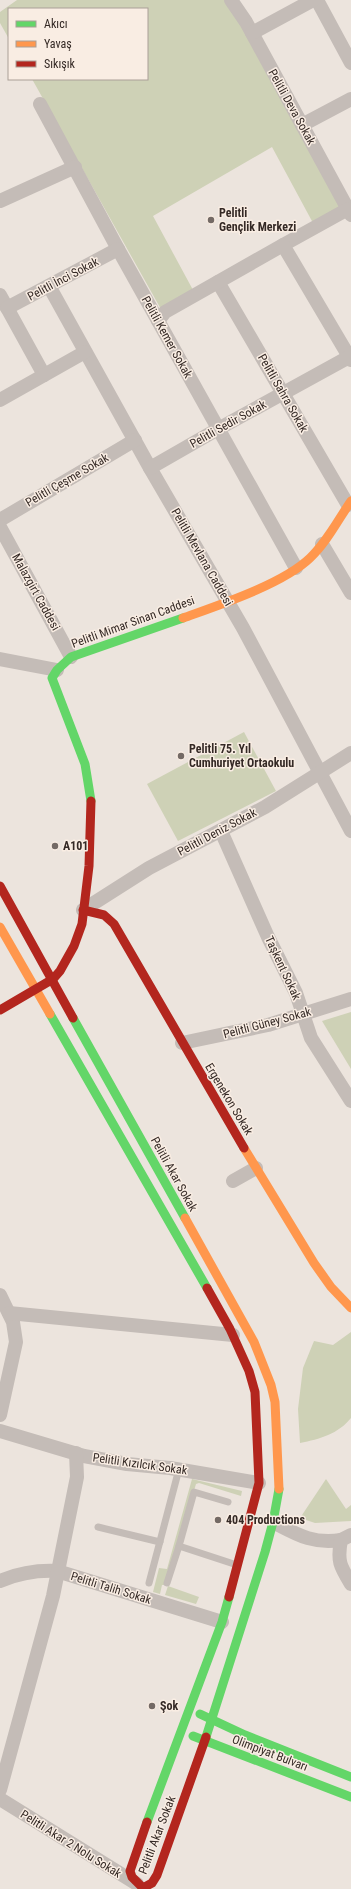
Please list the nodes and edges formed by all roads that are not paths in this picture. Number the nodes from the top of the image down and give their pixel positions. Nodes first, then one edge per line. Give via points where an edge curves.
1 (231, 0) edge
2 (313, 0) edge
3 (318, 0) edge
4 (252, 33) junction
5 (351, 63) edge
6 (351, 100) edge
7 (40, 104) dead end
8 (302, 125) junction
9 (75, 167) junction
10 (0, 201) edge
11 (349, 212) edge
12 (283, 245) junction
13 (118, 250) junction
14 (218, 282) junction
15 (49, 286) junction
16 (0, 295) edge
17 (7, 308) junction
18 (158, 321) junction
19 (85, 352) junction
20 (350, 359) edge
21 (44, 375) junction
22 (283, 394) junction
23 (0, 400) edge
24 (218, 429) junction
25 (135, 440) junction
26 (150, 468) junction
27 (350, 503) edge
28 (0, 520) edge
29 (0, 527) edge
30 (322, 544) junction
31 (296, 568) junction
32 (351, 593) edge
33 (227, 601) junction
34 (71, 657) junction
35 (0, 658) edge
36 (57, 670) junction
37 (351, 753) edge
38 (320, 773) junction
39 (220, 831) junction
40 (351, 831) edge
41 (0, 886) edge
42 (83, 910) junction
43 (0, 927) edge
44 (53, 979) junction
45 (36, 990) junction
46 (351, 999) edge
47 (0, 1010) edge
48 (303, 1014) junction
49 (182, 1043) junction
50 (351, 1101) edge
51 (256, 1168) junction
52 (233, 1181) dead end
53 (0, 1295) edge
54 (351, 1308) edge
55 (9, 1314) junction
56 (233, 1335) junction
57 (0, 1415) edge
58 (0, 1431) edge
59 (76, 1453) junction
60 (179, 1469) junction
61 (269, 1486) junction
62 (228, 1502) dead end
63 (273, 1522) junction
64 (98, 1527) dead end
65 (346, 1538) edge
66 (160, 1542) junction
67 (179, 1546) junction
68 (237, 1565) junction
69 (57, 1571) junction
70 (0, 1581) edge
71 (149, 1583) dead end
72 (167, 1583) dead end
73 (351, 1584) edge
74 (222, 1622) junction
75 (188, 1710) junction
76 (212, 1719) junction
77 (180, 1730) junction
78 (204, 1741) junction
79 (351, 1777) edge
80 (0, 1790) edge
81 (351, 1797) edge
82 (0, 1799) edge
83 (143, 1889) edge

1 - 4 street, Pelitli Deva Sokak
2 - 4 street
3 - 5 street
4 - 8 street, Pelitli Deva Sokak
6 - 8 street
7 - 9 street, Pelitli Kemer Sokak
8 - 11 street, Pelitli Deva Sokak
9 - 10 street
9 - 13 street, Pelitli Kemer Sokak
11 - 12 street
12 - 14 street
12 - 20 street
13 - 15 street, Pelitli İnci Sokak
13 - 18 street, Pelitli Kemer Sokak
14 - 18 street via 165,312
14 - 22 street, Pelitli Sahra Sokak
15 - 17 street, Pelitli İnci Sokak
15 - 19 street, Pelitli Mevlana Caddesi
16 - 17 street
17 - 21 street
18 - 24 street, Pelitli Kemer Sokak
19 - 21 street
19 - 25 street, Pelitli Mevlana Caddesi
20 - 22 street, Pelitli Sedir Sokak
21 - 23 street
22 - 24 street, Pelitli Sedir Sokak
22 - 27 street, Pelitli Sahra Sokak
24 - 26 street, Pelitli Sedir Sokak
24 - 31 street, Pelitli Kemer Sokak
25 - 26 street, Pelitli Mevlana Caddesi
25 - 28 street, Pelitli Çeşme Sokak
26 - 33 street, Pelitli Mevlana Caddesi
27 - 30 main road, Pelitli Mimar Sinan Caddesi
29 - 34 street, Malazgirt Caddesi
30 - 31 main road, Pelitli Mimar Sinan Caddesi via 310,558
30 - 32 street
31 - 33 main road, Pelitli Mimar Sinan Caddesi
33 - 34 main road, Pelitli Mimar Sinan Caddesi
33 - 38 street, Pelitli Mevlana Caddesi
34 - 36 main road, Pelitli Mimar Sinan Caddesi
35 - 36 street
36 - 42 main road via 52,678 53,684 85,764 91,805
37 - 38 street, Pelitli Deniz Sokak
38 - 39 street, Pelitli Deniz Sokak
38 - 40 street, Pelitli Mevlana Caddesi
39 - 42 street, Pelitli Deniz Sokak via 149,868
39 - 48 street, Taşkent Sokak via 296,993
41 - 44 main road, Pelitli Akar Sokak
42 - 44 main road via 79,934 67,960
42 - 49 main road, Ergenekon Sokak via 104,915 114,924
43 - 45 main road, Pelitli Akar Sokak
44 - 45 main road
44 - 61 main road, Pelitli Akar Sokak via 254,1342 275,1402
45 - 47 main road
45 - 56 main road, Pelitli Akar Sokak
46 - 48 street, Pelitli Güney Sokak
48 - 49 street, Pelitli Güney Sokak via 268,1025
48 - 50 street, Taşkent Sokak via 311,1038
49 - 51 main road, Ergenekon Sokak
51 - 52 street
51 - 54 main road, Ergenekon Sokak via 325,1278
53 - 55 street
55 - 56 street
55 - 57 street via 16,1342
56 - 61 main road, Pelitli Akar Sokak via 249,1371
58 - 59 street, Pelitli Kızılcık Sokak
59 - 60 street, Pelitli Kızılcık Sokak via 127,1464
59 - 69 street via 77,1477
60 - 61 street, Pelitli Kızılcık Sokak
60 - 66 lane
61 - 63 main road, Pelitli Akar Sokak
61 - 68 main road, Pelitli Akar Sokak
62 - 67 lane via 194,1492
63 - 65 street via 301,1537 317,1542
63 - 76 main road, Pelitli Akar Sokak
64 - 66 lane
65 - 73 street via 339,1559 340,1566
66 - 71 lane
67 - 68 lane
67 - 72 lane
68 - 74 main road, Pelitli Akar Sokak
69 - 70 street, Pelitli Talih Sokak via 39,1570
69 - 74 street, Pelitli Talih Sokak
69 - 80 street via 53,1596
74 - 75 main road, Pelitli Akar Sokak
75 - 76 main road, Olimpiyat Bulvarı
75 - 77 main road, Pelitli Akar Sokak
76 - 78 main road, Pelitli Akar Sokak
76 - 79 main road, Olimpiyat Bulvarı via 245,1735
77 - 78 main road, Olimpiyat Bulvarı
77 - 83 main road, Pelitli Akar Sokak via 130,1871
78 - 81 main road, Olimpiyat Bulvarı
78 - 83 main road, Pelitli Akar Sokak via 157,1875 152,1883
82 - 83 street, Pelitli Akar 2 Nolu Sokak

